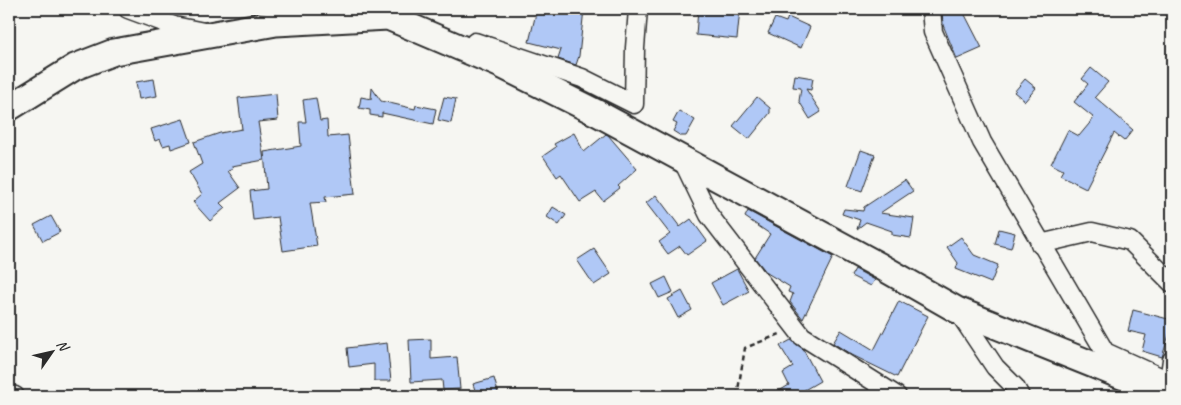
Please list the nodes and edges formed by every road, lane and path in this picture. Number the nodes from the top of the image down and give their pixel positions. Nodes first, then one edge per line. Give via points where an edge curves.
1 (128, 9) edge
2 (638, 9) edge
3 (931, 9) edge
4 (423, 32) junction
5 (213, 34) junction
6 (9, 108) edge
7 (682, 159) junction
8 (1040, 244) junction
9 (1172, 282) edge
10 (957, 310) junction
11 (796, 328) junction
12 (1172, 360) edge
13 (1169, 391) edge
14 (9, 394) edge
15 (15, 396) edge
16 (737, 396) edge
17 (897, 396) edge
18 (1020, 396) edge

1 - 5 street via 174,26
2 - 4 street via 634,104 582,78 458,37
3 - 8 street via 933,32 982,142
4 - 5 street via 388,17 276,23
4 - 7 street via 501,65
5 - 6 street via 114,52 75,67
7 - 10 street
7 - 11 street via 709,215
8 - 9 street via 1092,232 1130,241
8 - 13 street via 1105,352
10 - 13 street
10 - 18 street via 995,367
11 - 16 path via 745,348
11 - 17 street via 802,336
12 - 13 street
14 - 15 street

